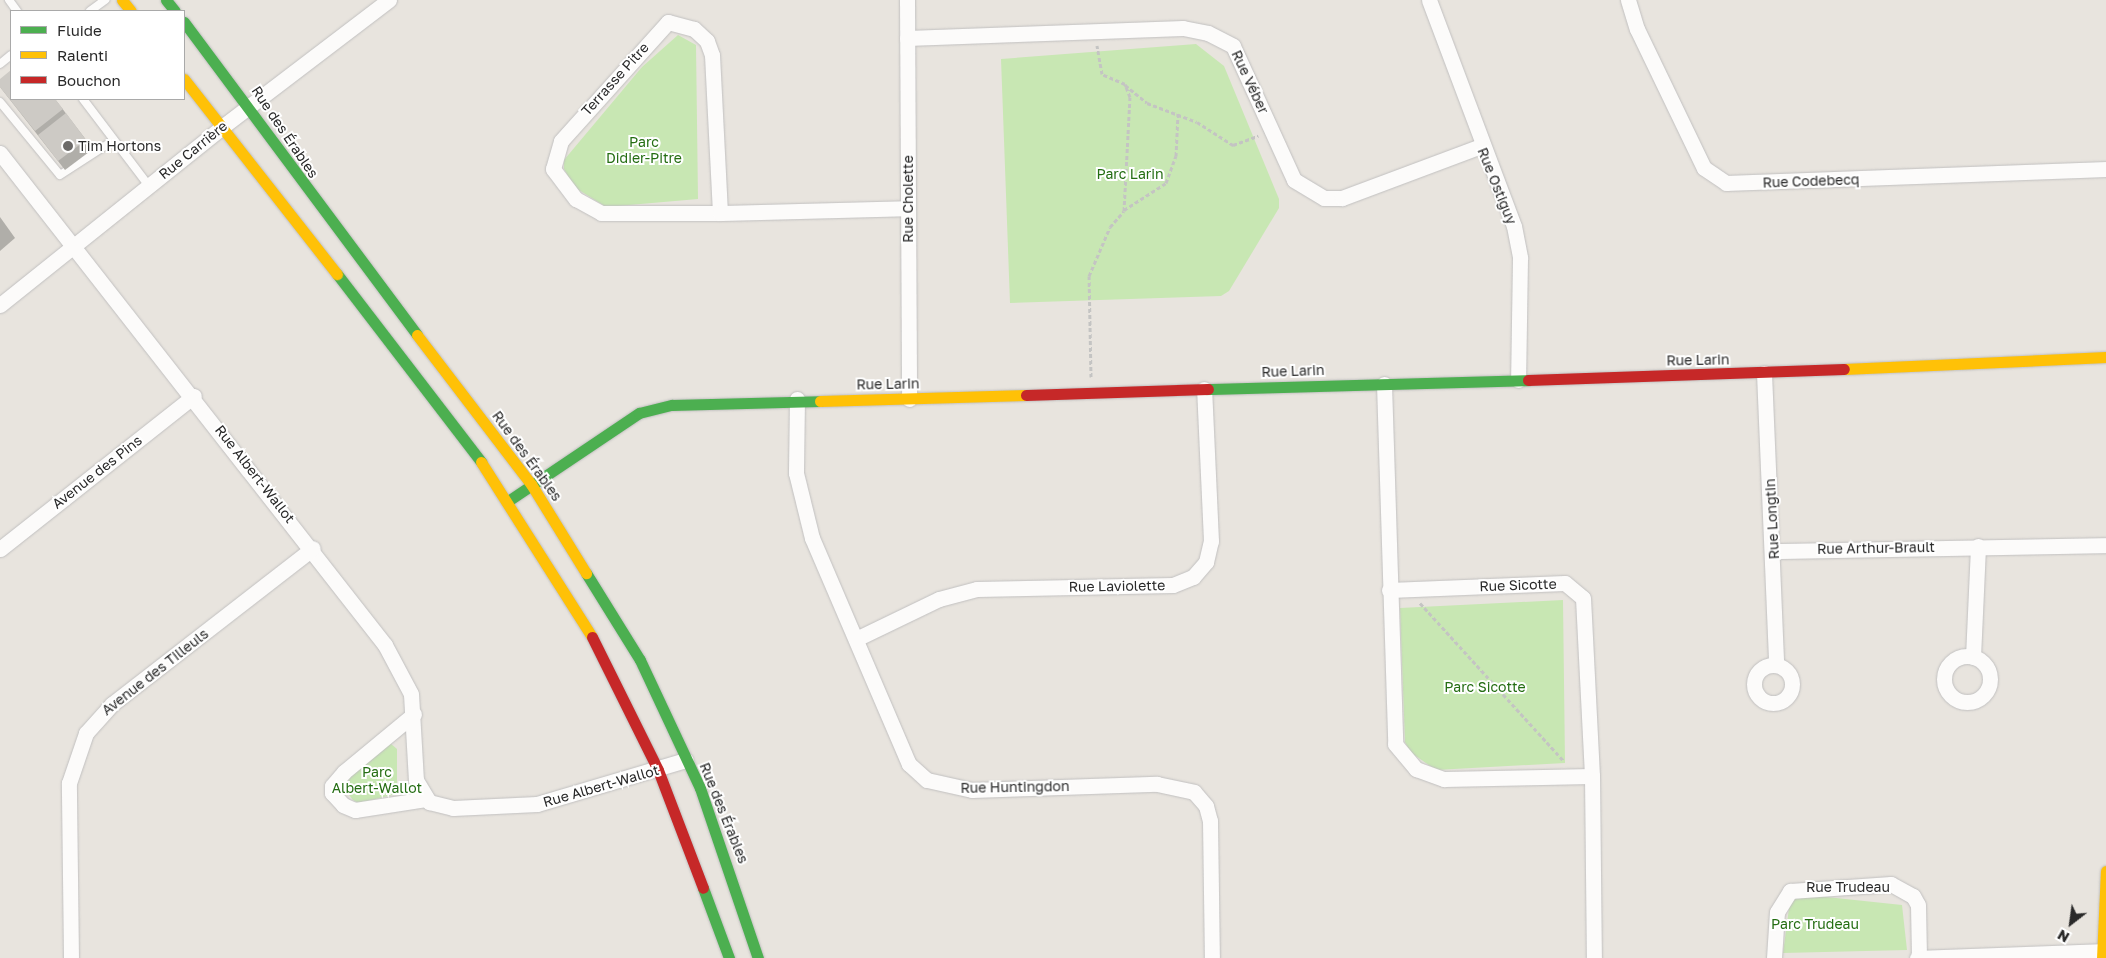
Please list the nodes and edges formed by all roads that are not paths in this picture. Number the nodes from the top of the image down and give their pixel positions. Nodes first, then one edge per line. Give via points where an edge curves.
1 (105, 0) edge
2 (122, 0) edge
3 (166, 0) edge
4 (389, 0) edge
5 (907, 0) edge
6 (1429, 0) edge
7 (1628, 0) edge
8 (91, 10) edge
9 (130, 10) edge
10 (174, 10) edge
11 (185, 23) edge
12 (907, 38) junction
13 (10, 56) edge
14 (0, 64) edge
15 (185, 79) edge
16 (84, 100) edge
17 (0, 102) edge
18 (250, 106) junction
19 (222, 127) junction
20 (114, 140) junction
21 (1481, 146) junction
22 (0, 153) edge
23 (2106, 169) edge
24 (149, 186) junction
25 (908, 208) junction
26 (720, 213) junction
27 (76, 244) junction
28 (0, 305) edge
29 (2106, 357) edge
30 (1764, 373) junction
31 (1518, 380) junction
32 (1384, 384) junction
33 (1204, 389) junction
34 (194, 396) junction
35 (797, 399) junction
36 (909, 399) junction
37 (531, 484) junction
38 (508, 501) junction
39 (2106, 545) edge
40 (1978, 546) junction
41 (312, 548) junction
42 (0, 549) edge
43 (1774, 551) junction
44 (1389, 590) junction
45 (856, 639) junction
46 (1973, 657) dead end
47 (1776, 665) dead end
48 (414, 714) junction
49 (686, 760) junction
50 (658, 770) junction
51 (1592, 776) junction
52 (427, 799) junction
53 (2106, 871) edge
54 (2104, 951) edge
55 (70, 958) edge
56 (729, 958) edge
57 (758, 958) edge
58 (1212, 958) edge
59 (1594, 958) edge
60 (1774, 958) edge
61 (1918, 958) edge

1 - 8 lane
2 - 9 street
3 - 10 street
4 - 18 street, Rue Carrière
5 - 12 street, Rue Cholette
6 - 21 street, Rue Ostiguy
7 - 23 street, Rue Codebecq via 1637,29 1704,168 1726,182
11 - 18 street, Rue des Érables
12 - 21 street, Rue Véber via 1182,28 1208,33 1233,46 1298,185 1324,198 1342,198
12 - 25 street, Rue Cholette
13 - 14 lane
15 - 19 street
16 - 20 lane
17 - 20 lane via 60,175
18 - 19 street, Rue Carrière
18 - 37 street, Rue des Érables via 309,195
19 - 24 street, Rue Carrière
19 - 38 street via 462,433
20 - 24 lane
21 - 31 street, Rue Ostiguy via 1514,226 1520,258
22 - 27 street, Rue Albert-Wallot
24 - 27 street, Rue Carrière
25 - 26 street, Terrasse Pitre
25 - 36 street, Rue Cholette
26 - 26 street, Terrasse Pitre via 712,55 707,41 694,29 668,22 560,141 554,169 576,199 600,213
27 - 28 street, Rue Carrière
27 - 34 street, Rue Albert-Wallot
29 - 30 street, Rue Larin
30 - 31 street, Rue Larin
30 - 43 street, Rue Longtin
31 - 32 street, Rue Larin
32 - 33 street, Rue Larin
32 - 44 street
33 - 36 street, Rue Larin
33 - 45 street, Rue Laviolette via 1210,541 1206,562 1193,578 1173,585 977,589 940,599
34 - 41 street, Rue Albert-Wallot
34 - 42 street, Avenue des Pins
35 - 36 street, Rue Larin
35 - 37 street, Rue Larin via 672,405 639,413
35 - 45 street, Rue Huntingdon via 796,472 803,505
37 - 38 street, Rue Larin
37 - 49 street, Rue des Érables via 640,660
38 - 50 street via 582,617
39 - 40 street, Rue Arthur-Brault
40 - 43 street, Rue Arthur-Brault
40 - 46 street
41 - 48 street, Rue Albert-Wallot via 385,645 412,694
41 - 55 street, Avenue des Tilleuls via 112,704 86,733 69,784
43 - 47 street, Rue Longtin
44 - 51 street via 1393,728 1404,758 1428,776 1444,779
44 - 51 street, Rue Sicotte via 1558,583 1578,592 1587,620
45 - 58 street, Rue Huntingdon via 909,764 927,780 972,790 1157,784 1194,792 1206,806 1210,822
48 - 52 street, Rue Albert-Wallot via 416,780
48 - 52 street, Rue Albert-Wallot via 344,772 332,786 332,793 343,805 355,810
49 - 50 street, Rue Albert-Wallot
49 - 57 street, Rue des Érables via 748,916
50 - 52 street, Rue Albert-Wallot via 537,804 453,808 439,807
50 - 56 street
51 - 59 street, Rue Sicotte
53 - 54 street
54 - 61 street, Rue Trudeau
60 - 61 street, Rue Trudeau via 1776,912 1790,890 1882,884 1904,890 1918,905

